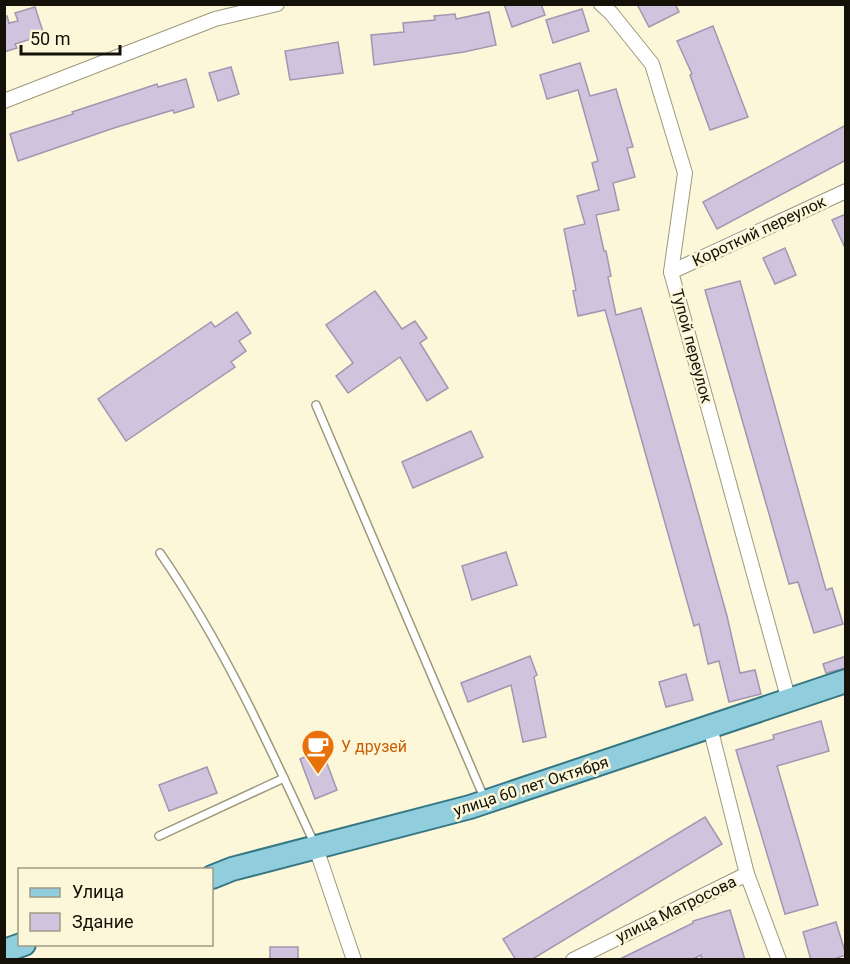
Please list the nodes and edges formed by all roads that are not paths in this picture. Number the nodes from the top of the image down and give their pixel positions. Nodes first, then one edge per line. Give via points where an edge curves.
1 (277, 4) edge
2 (601, 4) edge
3 (4, 101) edge
4 (846, 191) edge
5 (671, 272) junction
6 (316, 405) dead end
7 (160, 553) dead end
8 (846, 681) edge
9 (789, 701) junction
10 (710, 728) junction
11 (284, 778) junction
12 (486, 802) junction
13 (159, 836) dead end
14 (316, 848) junction
15 (747, 874) junction
16 (213, 877) edge
17 (21, 946) edge
18 (4, 951) edge
19 (354, 960) edge
20 (573, 960) edge
21 (779, 960) edge

1 - 3 street via 214,19
2 - 5 street, Тупой переулок via 652,64 684,173
4 - 5 street, Короткий переулок
5 - 9 street, Тупой переулок
6 - 12 lane
7 - 11 lane via 191,597
8 - 9 main road, улица 60 лет Октября
9 - 10 main road, улица 60 лет Октября
10 - 12 main road, улица 60 лет Октября
10 - 15 street, улица Матросова
11 - 13 lane
11 - 14 lane
12 - 14 main road, улица 60 лет Октября
14 - 16 main road, улица 60 лет Октября
14 - 19 street
15 - 20 street, улица Матросова
15 - 21 street, улица Матросова
17 - 18 main road

